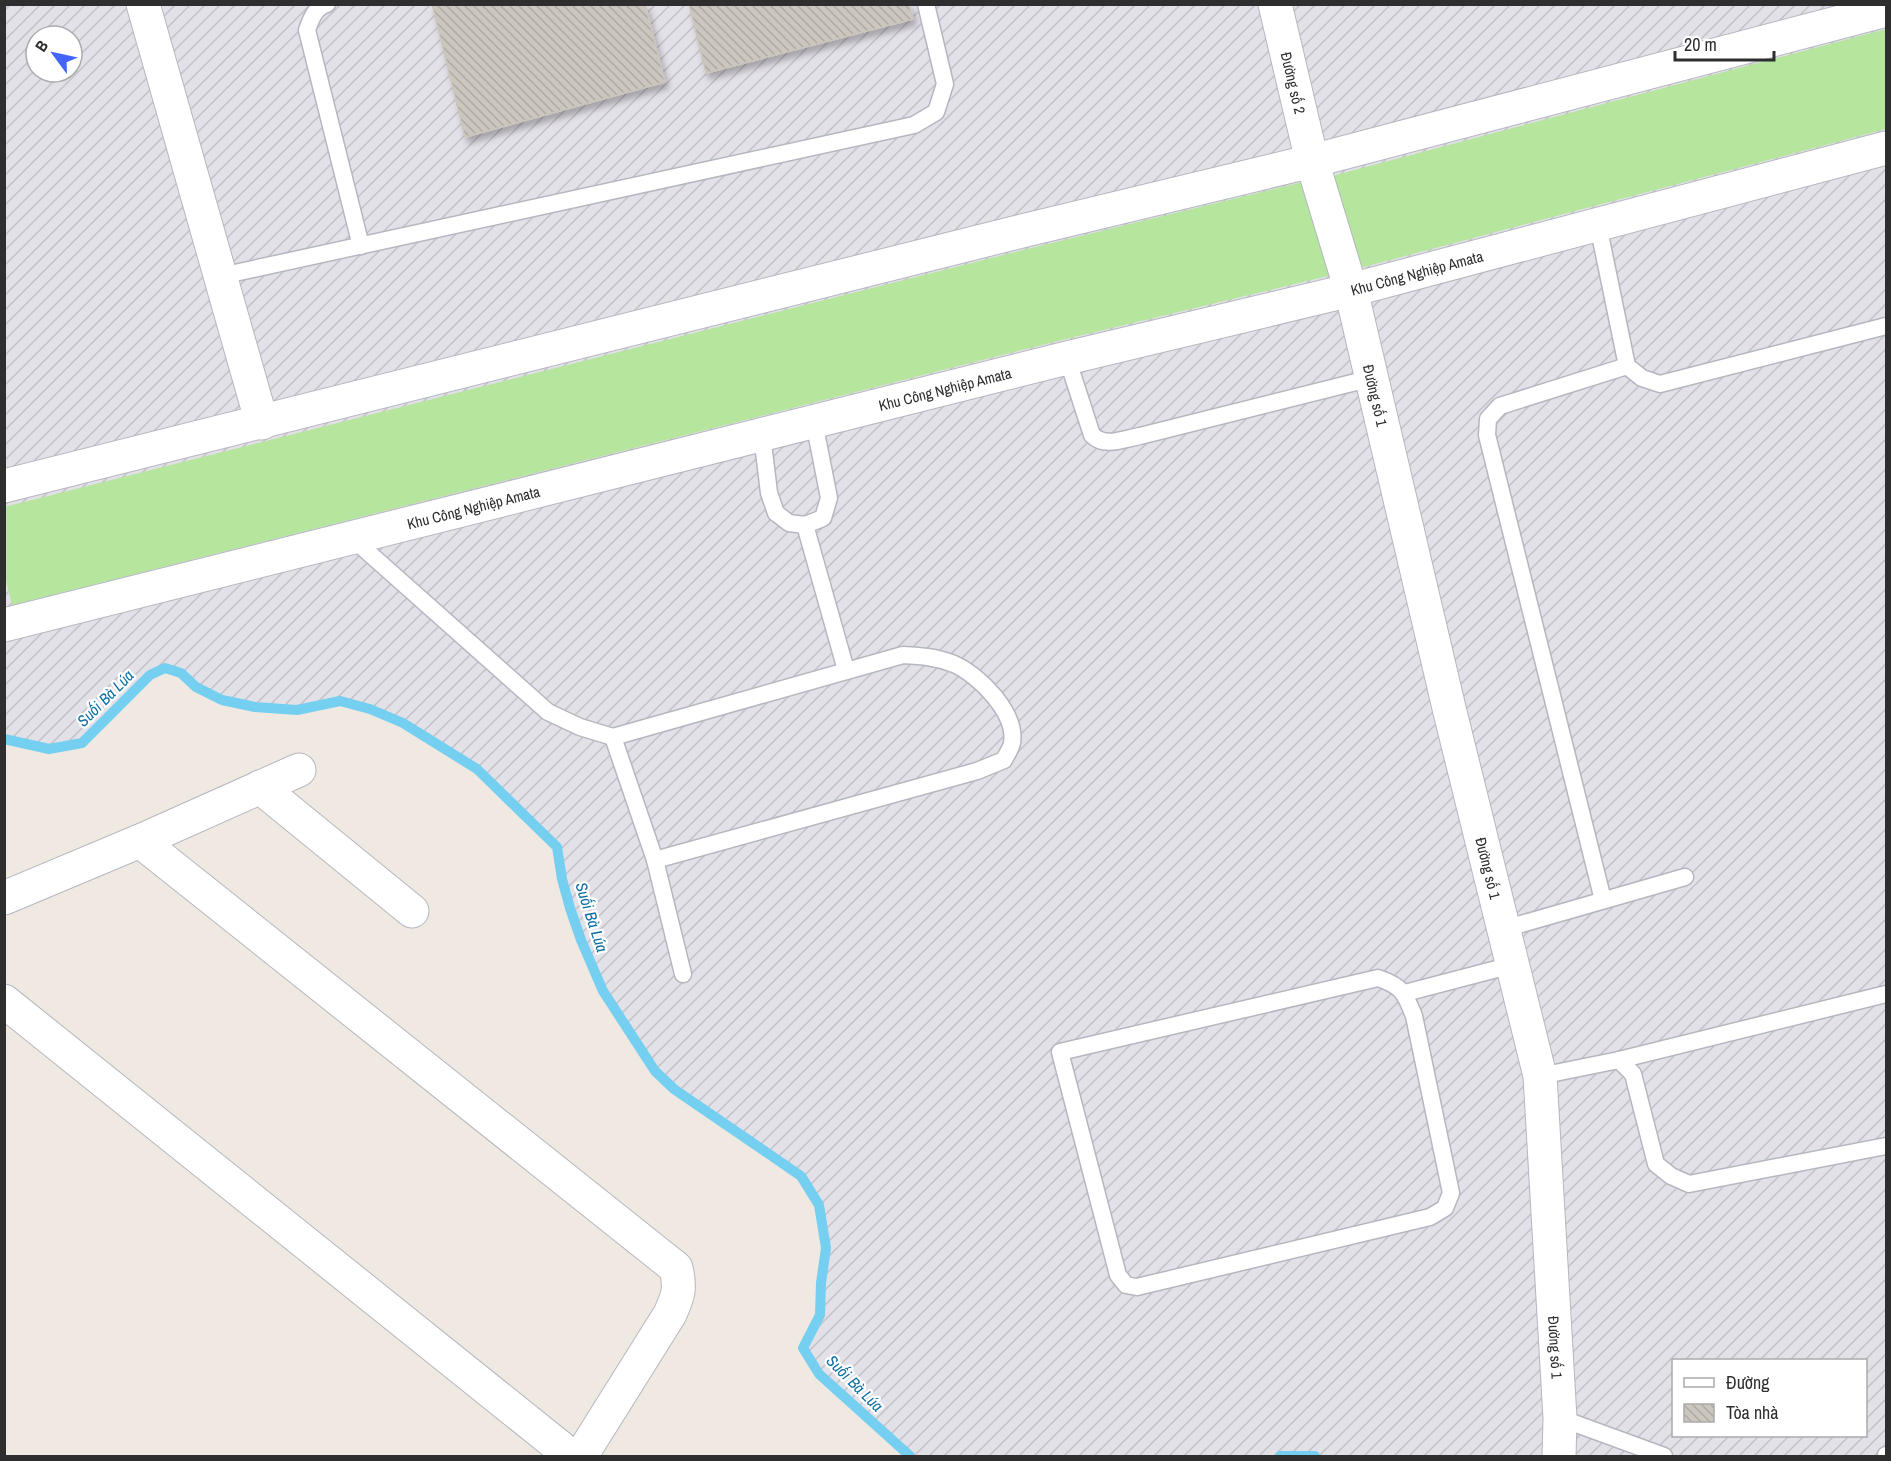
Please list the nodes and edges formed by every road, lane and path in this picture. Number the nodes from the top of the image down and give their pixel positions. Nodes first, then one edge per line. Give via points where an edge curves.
1 (143, 4) edge
2 (327, 4) edge
3 (926, 4) edge
4 (1275, 4) edge
5 (1887, 9) edge
6 (1887, 148) edge
7 (1312, 161) junction
8 (1598, 225) junction
9 (361, 246) junction
10 (221, 276) junction
11 (1351, 290) junction
12 (1887, 326) edge
13 (1067, 358) junction
14 (1628, 366) junction
15 (1372, 378) junction
16 (814, 422) junction
17 (262, 423) junction
18 (762, 435) junction
19 (4, 486) edge
20 (805, 525) junction
21 (352, 538) junction
22 (4, 625) edge
23 (846, 670) junction
24 (614, 736) junction
25 (299, 771) dead end
26 (260, 788) junction
27 (140, 841) junction
28 (655, 860) junction
29 (1685, 877) dead end
30 (4, 898) edge
31 (1603, 900) junction
32 (412, 911) dead end
33 (1504, 929) junction
34 (1512, 965) junction
35 (683, 974) dead end
36 (1405, 993) junction
37 (1887, 994) edge
38 (4, 1001) edge
39 (1619, 1060) junction
40 (1540, 1076) junction
41 (1887, 1146) edge
42 (1560, 1418) junction
43 (571, 1456) edge
44 (581, 1456) edge
45 (1559, 1456) edge
46 (1664, 1456) edge

1 - 10 street
2 - 9 lane via 313,15 307,30
3 - 9 lane via 945,84 936,112 914,126
4 - 7 street, Đường số 2
5 - 7 street
6 - 8 street, Khu Công Nghiệp Amata
7 - 11 street, Đường số 2
7 - 17 street
8 - 11 street, Khu Công Nghiệp Amata
8 - 14 lane
9 - 10 lane
10 - 17 street
11 - 13 street, Khu Công Nghiệp Amata
11 - 15 street, Đường số 1
12 - 14 lane via 1660,384 1642,378
13 - 15 lane via 1092,435 1105,443
13 - 16 street, Khu Công Nghiệp Amata
14 - 31 lane via 1500,406 1488,419 1487,435
15 - 33 street, Đường số 1
16 - 18 street, Khu Công Nghiệp Amata
16 - 20 lane via 829,498 823,518
17 - 19 street
18 - 20 lane via 776,513 789,523
18 - 21 street, Khu Công Nghiệp Amata
20 - 23 lane
21 - 22 street, Khu Công Nghiệp Amata
21 - 24 lane via 548,712 580,728
23 - 24 lane
23 - 28 lane via 903,655 934,657 955,665 980,681 1001,703 1012,732 1012,745 1004,760 977,771
24 - 28 lane
25 - 26 street
26 - 27 street
26 - 32 street
27 - 30 street
27 - 44 street via 676,1268 679,1294 670,1314
28 - 35 lane
29 - 31 lane
31 - 33 lane
33 - 34 street, Đường số 1
34 - 36 lane
34 - 40 street, Đường số 1
36 - 36 lane via 1414,1016 1451,1193 1445,1208 1430,1217 1137,1287 1126,1285 1118,1275 1060,1052 1378,978 1394,983
37 - 39 lane
38 - 43 street
39 - 40 lane
39 - 41 lane via 1633,1074 1656,1164 1689,1184
40 - 42 street, Đường số 1
42 - 45 street, Đường số 1
42 - 46 lane

